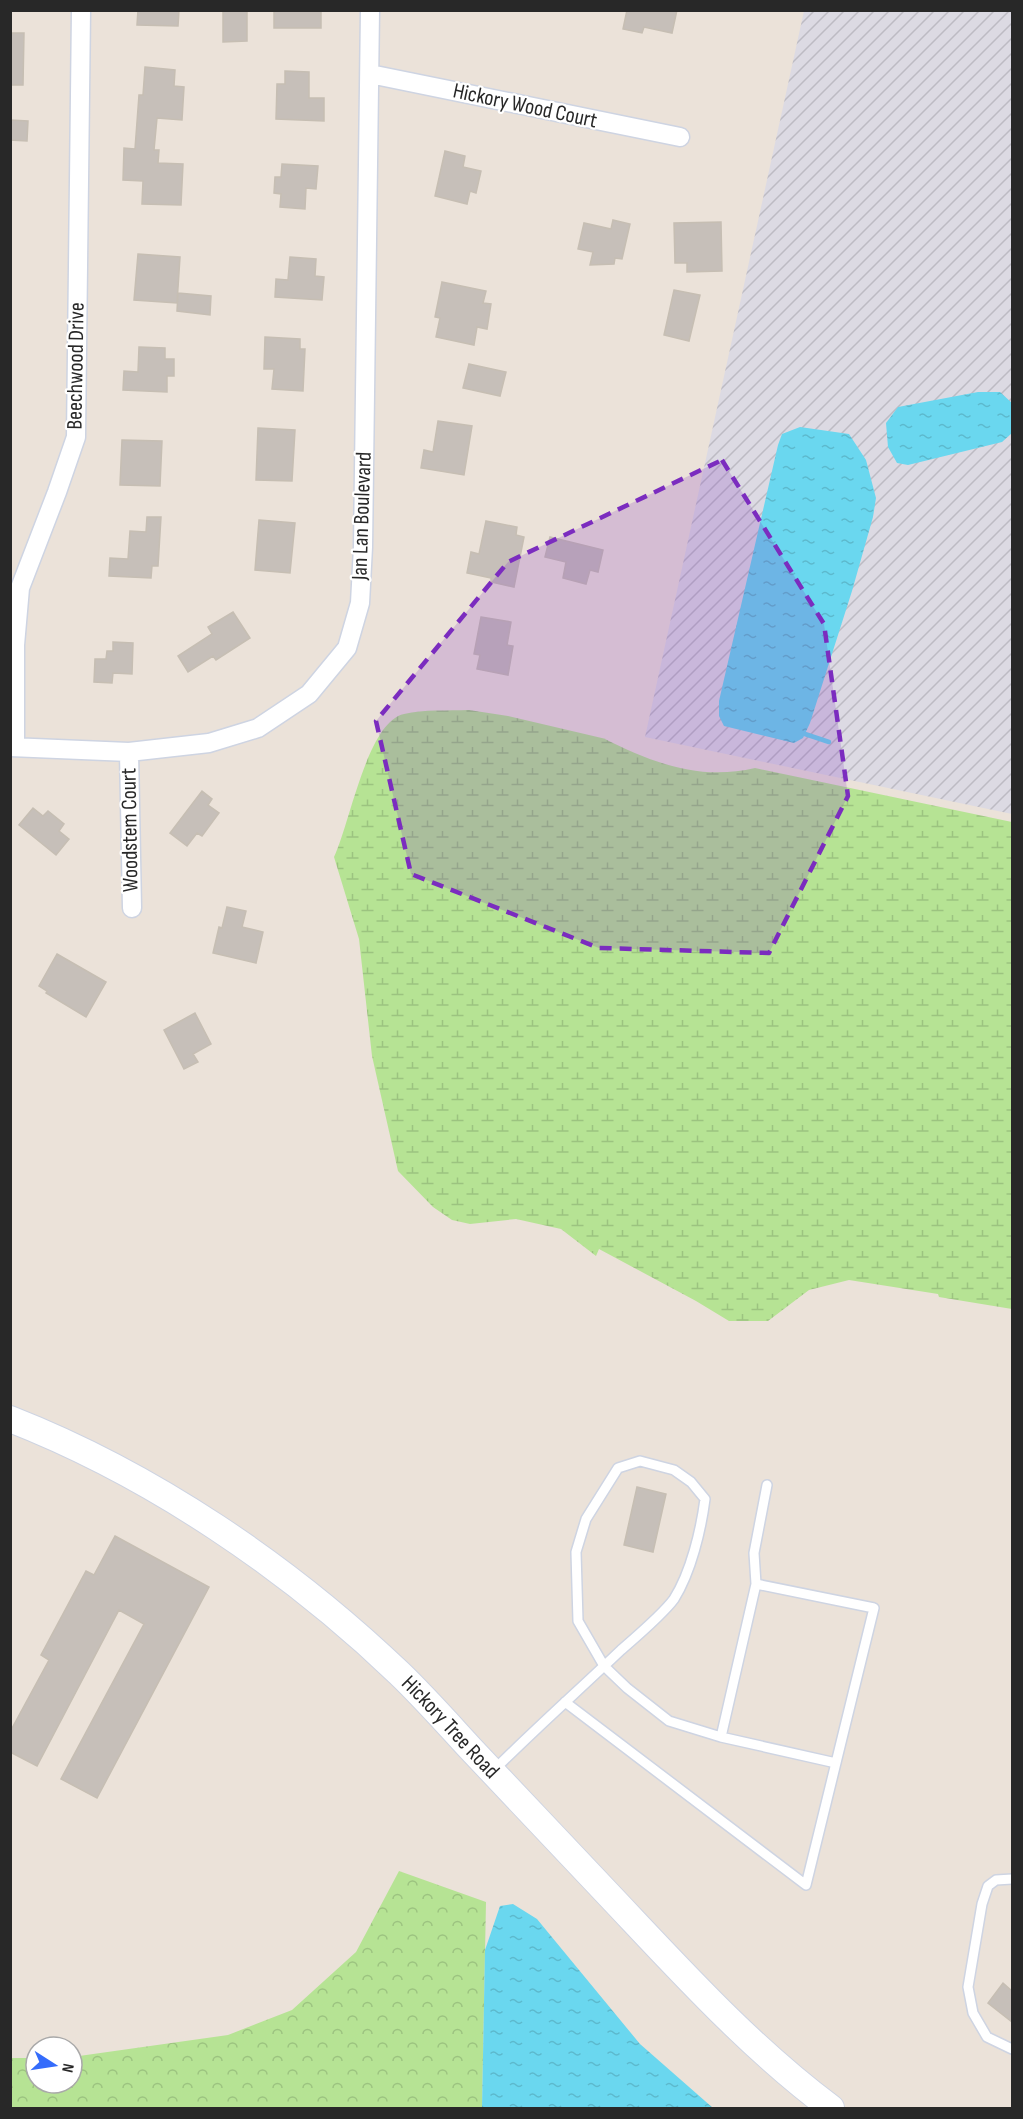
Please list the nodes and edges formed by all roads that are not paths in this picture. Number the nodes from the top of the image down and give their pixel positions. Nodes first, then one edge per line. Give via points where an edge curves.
1 (81, 10) edge
2 (370, 10) edge
3 (370, 74) junction
4 (680, 137) dead end
5 (13, 747) edge
6 (129, 752) junction
7 (132, 908) dead end
8 (10, 1419) edge
9 (767, 1485) dead end
10 (756, 1584) junction
11 (604, 1666) junction
12 (565, 1702) junction
13 (721, 1737) junction
14 (836, 1763) junction
15 (492, 1772) junction
16 (1012, 1878) edge
17 (1012, 2049) edge
18 (831, 2109) edge

1 - 5 street, Beechwood Drive via 76,437 20,588
2 - 3 street, Jan Lan Boulevard
3 - 4 street, Hickory Wood Court
3 - 6 street, Jan Lan Boulevard via 362,558 360,603 347,648 309,694 258,729 209,743
5 - 6 street, Jan Lan Boulevard
6 - 7 street, Woodstem Court
8 - 15 street, Hickory Tree Road via 100,1459 256,1554 399,1673
9 - 10 lane via 754,1553
10 - 13 lane
10 - 14 lane via 874,1608
11 - 11 lane via 674,1599 702,1526 705,1498 691,1482 674,1470 640,1461 618,1468 586,1519 576,1552 578,1621
11 - 12 lane
11 - 13 lane via 669,1721
12 - 14 lane via 806,1885
12 - 15 lane
13 - 14 lane
15 - 18 street, Hickory Tree Road via 717,2010
16 - 17 lane via 996,1880 988,1886 968,1987 973,2013 987,2037

